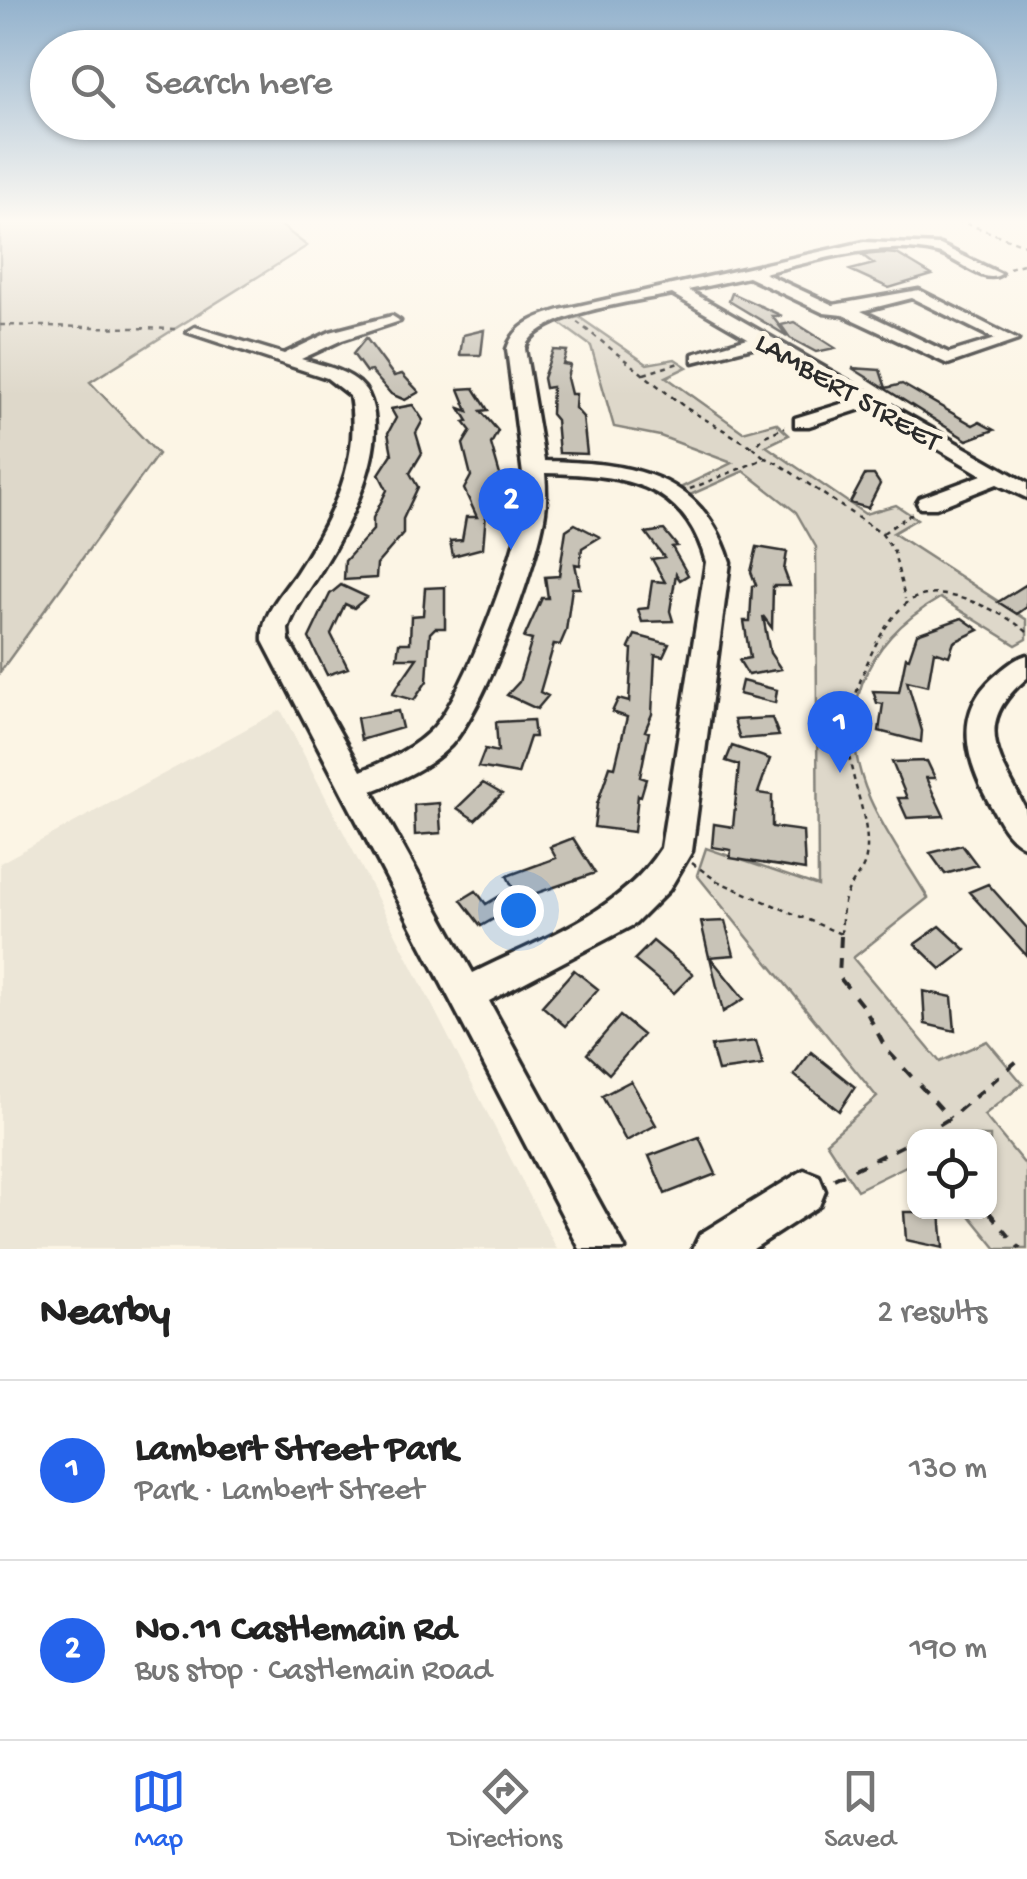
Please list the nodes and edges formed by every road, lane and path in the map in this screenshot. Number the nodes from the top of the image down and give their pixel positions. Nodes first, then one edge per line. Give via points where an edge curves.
1 (713, 278) edge
2 (764, 278) edge
3 (672, 288) junction
4 (846, 310) junction
5 (570, 316) dead end
6 (392, 321) dead end
7 (0, 325) edge
8 (195, 332) joint
9 (762, 339) junction
10 (287, 359) junction
11 (691, 360) joint
12 (644, 374) junction
13 (868, 400) junction
14 (793, 425) joint
15 (754, 448) junction
16 (766, 458) junction
17 (532, 466) junction
18 (998, 476) junction
19 (682, 492) dead end
20 (1027, 492) edge
21 (921, 508) joint
22 (882, 534) junction
23 (905, 601) junction
24 (1027, 632) edge
25 (1027, 664) edge
26 (353, 787) junction
27 (1027, 834) edge
28 (687, 859) dead end
29 (840, 934) junction
30 (467, 994) junction
31 (1023, 1056) dead end
32 (950, 1118) junction
33 (932, 1129) edge
34 (907, 1143) edge
35 (819, 1185) joint
36 (995, 1219) edge
37 (604, 1249) edge
38 (714, 1249) edge
39 (1020, 1249) edge

1 - 3 street
2 - 4 street via 814,305
3 - 9 street, LAMBERT STREET
3 - 17 street via 549,318 517,340
4 - 4 street via 914,293 1010,340 943,358
5 - 12 path
6 - 10 street
7 - 8 path
8 - 10 street
9 - 11 street
9 - 13 street, LAMBERT STREET
10 - 26 street via 342,378 364,406 349,504 280,614 275,635
11 - 12 path
12 - 15 path
13 - 14 street
13 - 18 street, LAMBERT STREET
14 - 15 path
15 - 16 path
16 - 19 path
16 - 22 path
17 - 26 street via 534,518 458,715 414,760
17 - 30 street via 616,472 676,495 708,526 718,562 676,852 622,914
18 - 20 street, LAMBERT STREET
18 - 21 street
21 - 22 path
22 - 23 path via 894,552
23 - 24 path via 956,598 1013,618
23 - 29 path via 860,672 852,703 848,744 868,833
25 - 27 street via 998,687 982,712 983,748 996,787
26 - 30 street
28 - 29 path via 718,881
29 - 32 path via 839,977 866,1009 886,1049
30 - 37 street
31 - 32 path
32 - 33 path
34 - 35 path
35 - 38 street
36 - 39 path

